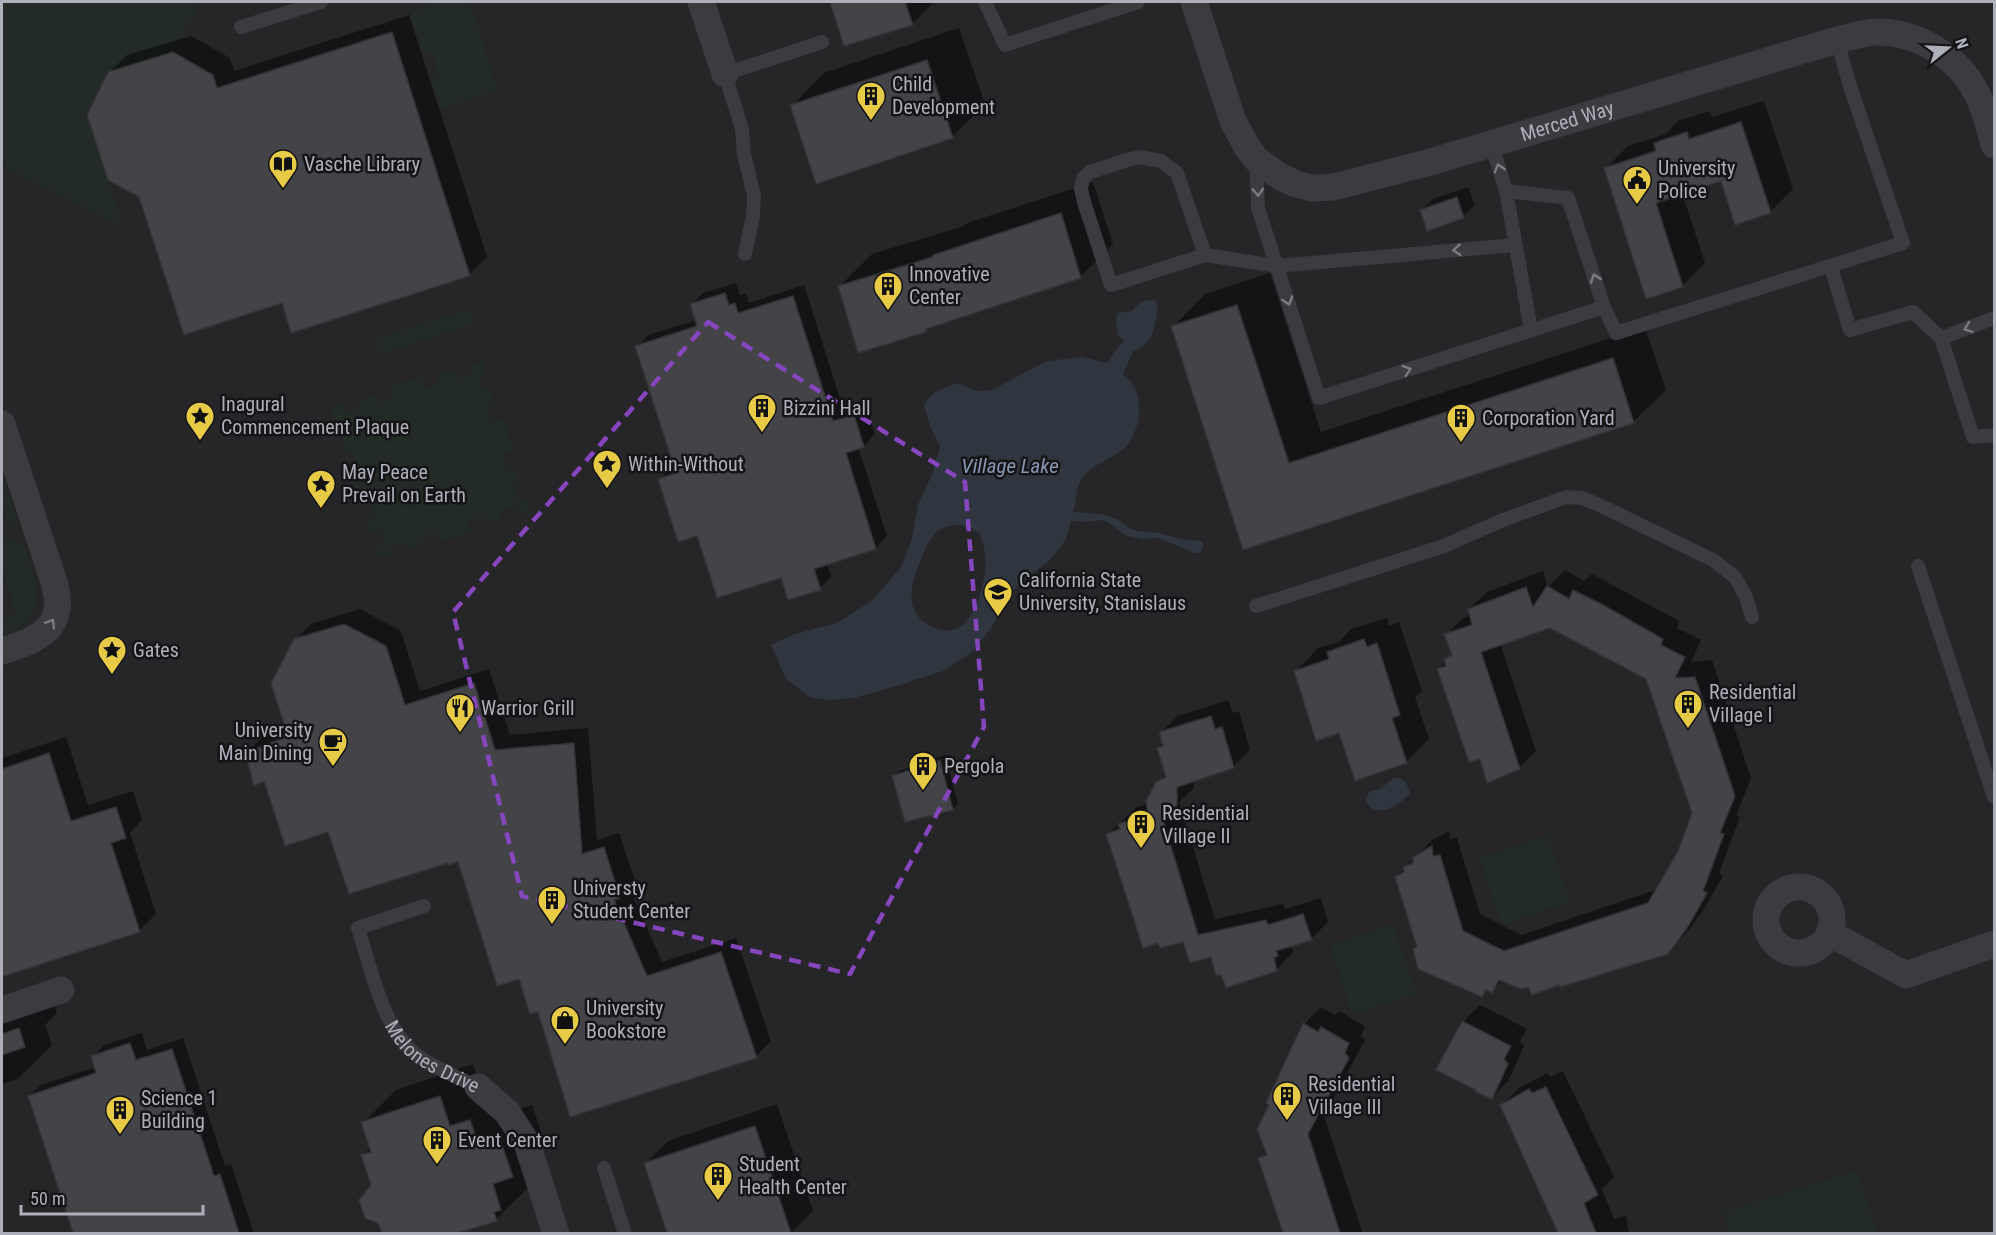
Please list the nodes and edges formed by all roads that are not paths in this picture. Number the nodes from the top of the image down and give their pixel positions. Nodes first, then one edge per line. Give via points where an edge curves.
1 (321, 2) edge
2 (701, 2) edge
3 (985, 2) edge
4 (1138, 2) edge
5 (1194, 2) edge
6 (241, 27) dead end
7 (1837, 40) junction
8 (822, 42) dead end
9 (725, 74) junction
10 (1995, 144) edge
11 (1492, 145) junction
12 (1256, 159) junction
13 (1506, 191) junction
14 (1515, 245) junction
15 (745, 254) dead end
16 (1205, 255) junction
17 (1277, 266) junction
18 (1831, 267) junction
19 (1604, 307) junction
20 (1995, 318) edge
21 (1531, 330) junction
22 (1941, 338) junction
23 (2, 424) edge
24 (1995, 435) edge
25 (1918, 566) dead end
26 (1256, 606) dead end
27 (1752, 617) dead end
28 (2, 651) edge
29 (1995, 797) edge
30 (424, 906) dead end
31 (1829, 933) dead end
32 (1995, 944) edge
33 (61, 990) dead end
34 (2, 1010) edge
35 (478, 1087) joint
36 (604, 1168) dead end
37 (556, 1233) edge
38 (625, 1233) edge

1 - 6 lane
2 - 9 street
3 - 4 lane via 1005,45
5 - 12 street, Merced Way via 1233,121
7 - 10 street, Merced Way via 1879,32 1922,42 1945,54 1976,92
7 - 11 street, Merced Way
7 - 18 lane via 1904,243
8 - 9 lane
9 - 15 lane via 742,129 754,196
11 - 12 street, Merced Way via 1334,187 1296,184
13 -> 11 lane
12 -> 17 lane via 1258,208
13 - 14 lane
19 -> 13 lane via 1568,198
14 -> 17 lane
14 - 21 lane
16 - 16 lane via 1177,174 1161,161 1140,157 1090,172 1083,178 1084,202 1111,285
16 - 17 lane
17 -> 21 lane via 1319,398
18 - 19 lane via 1616,333
18 - 22 lane via 1850,330 1913,312
19 - 21 lane
20 -> 22 lane
22 - 24 lane via 1973,437
28 -> 23 street via 43,635 53,622 57,604 55,585
25 - 29 lane
26 - 27 lane via 1444,546 1566,497 1598,504 1713,560 1735,577
30 - 35 lane, Melones Drive via 358,928 390,1023 411,1051
31 - 32 street via 1906,975
33 - 34 street
35 - 37 street, Melones Drive via 507,1112 527,1143
36 - 38 lane

